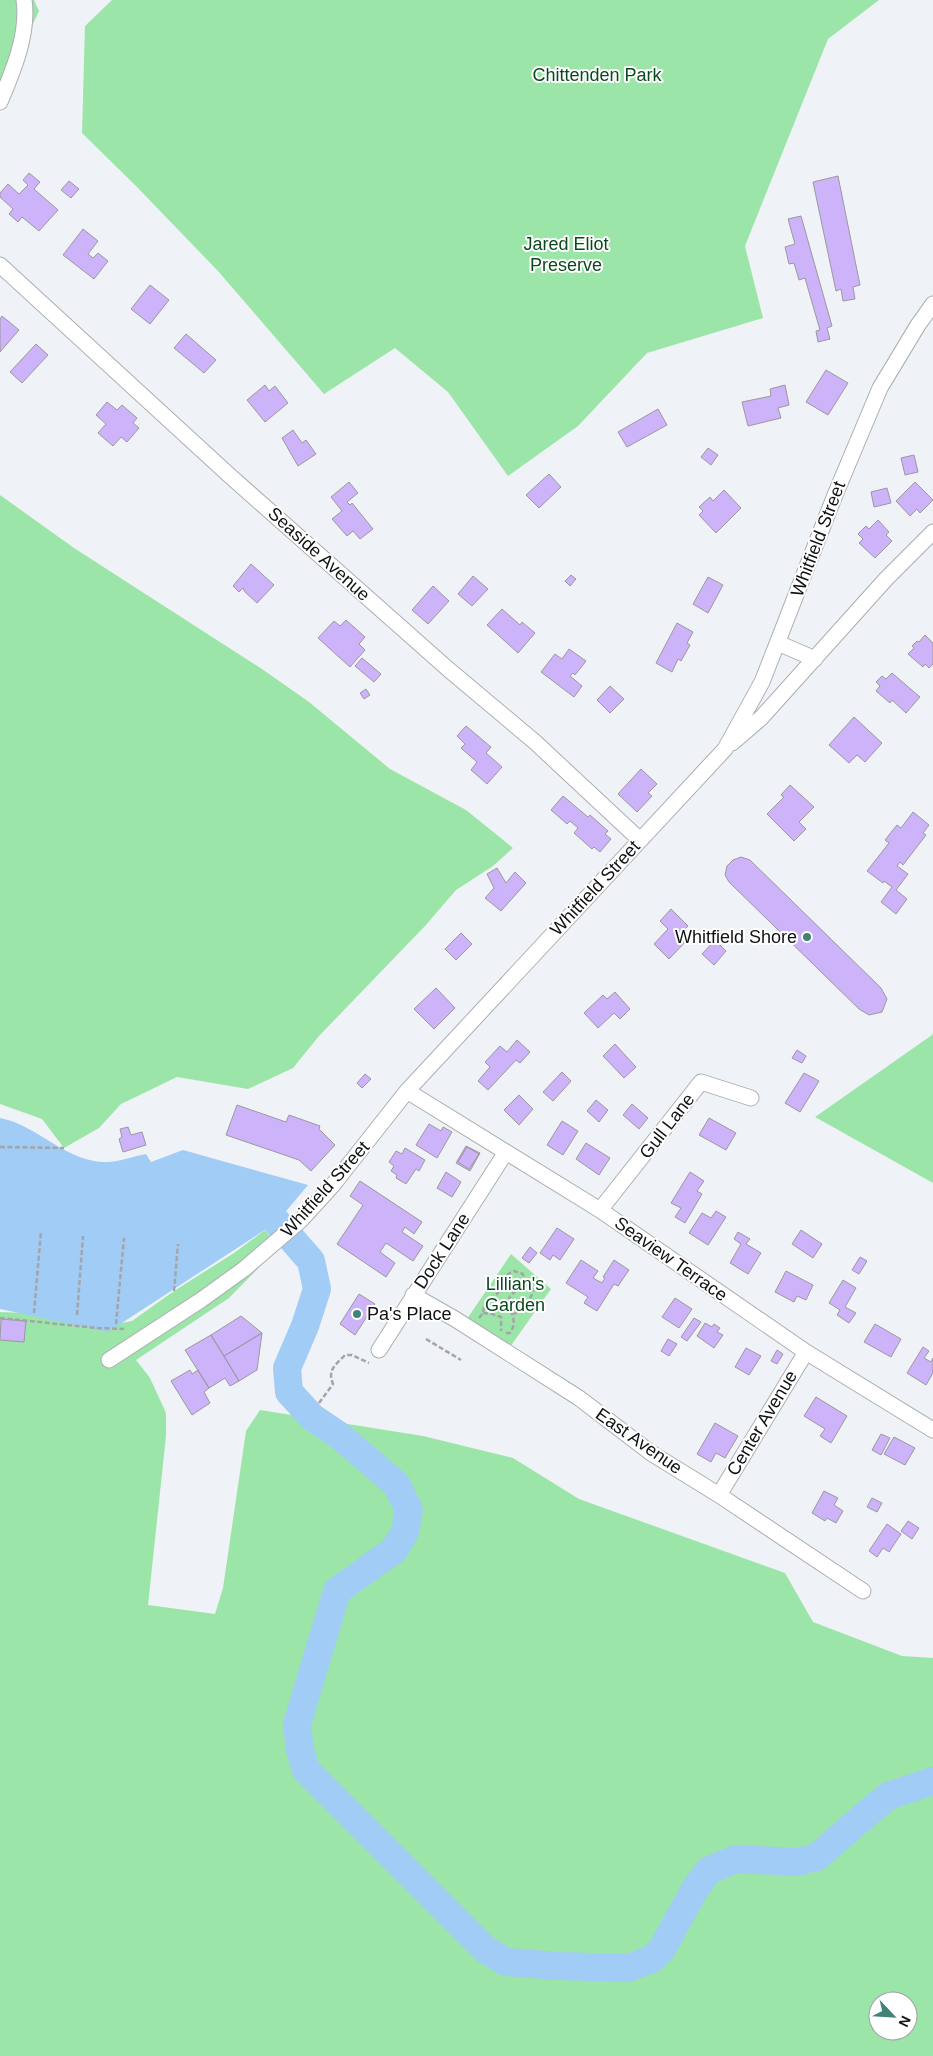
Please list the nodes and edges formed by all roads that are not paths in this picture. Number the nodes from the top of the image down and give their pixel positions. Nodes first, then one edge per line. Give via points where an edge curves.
1 (24, 0) edge
2 (0, 102) edge
3 (0, 266) edge
4 (933, 304) edge
5 (933, 532) edge
6 (778, 643) junction
7 (815, 659) junction
8 (725, 748) junction
9 (640, 840) junction
10 (407, 1091) junction
11 (750, 1098) dead end
12 (506, 1152) junction
13 (600, 1210) junction
14 (413, 1295) junction
15 (379, 1350) dead end
16 (806, 1352) junction
17 (109, 1360) dead end
18 (933, 1430) edge
19 (719, 1495) junction
20 (863, 1591) dead end

1 - 2 street via 27,17 14,70
3 - 9 street, Seaside Avenue via 229,475 535,742
4 - 6 street, Whitfield Street via 880,388
5 - 7 street
6 - 7 street
6 - 8 street, Whitfield Street via 762,682
7 - 8 street via 761,718
8 - 9 street, Whitfield Street
9 - 10 street, Whitfield Street
10 - 12 street, Seaview Terrace
10 - 17 street, Whitfield Street via 302,1220 201,1300
11 - 13 street, Gull Lane via 701,1082
12 - 13 street, Seaview Terrace
12 - 14 street, Dock Lane
13 - 16 street, Seaview Terrace
14 - 15 street, Dock Lane
14 - 19 street, East Avenue via 579,1398 651,1453
16 - 18 street, Seaview Terrace
16 - 19 street, Center Avenue
19 - 20 street, East Avenue

